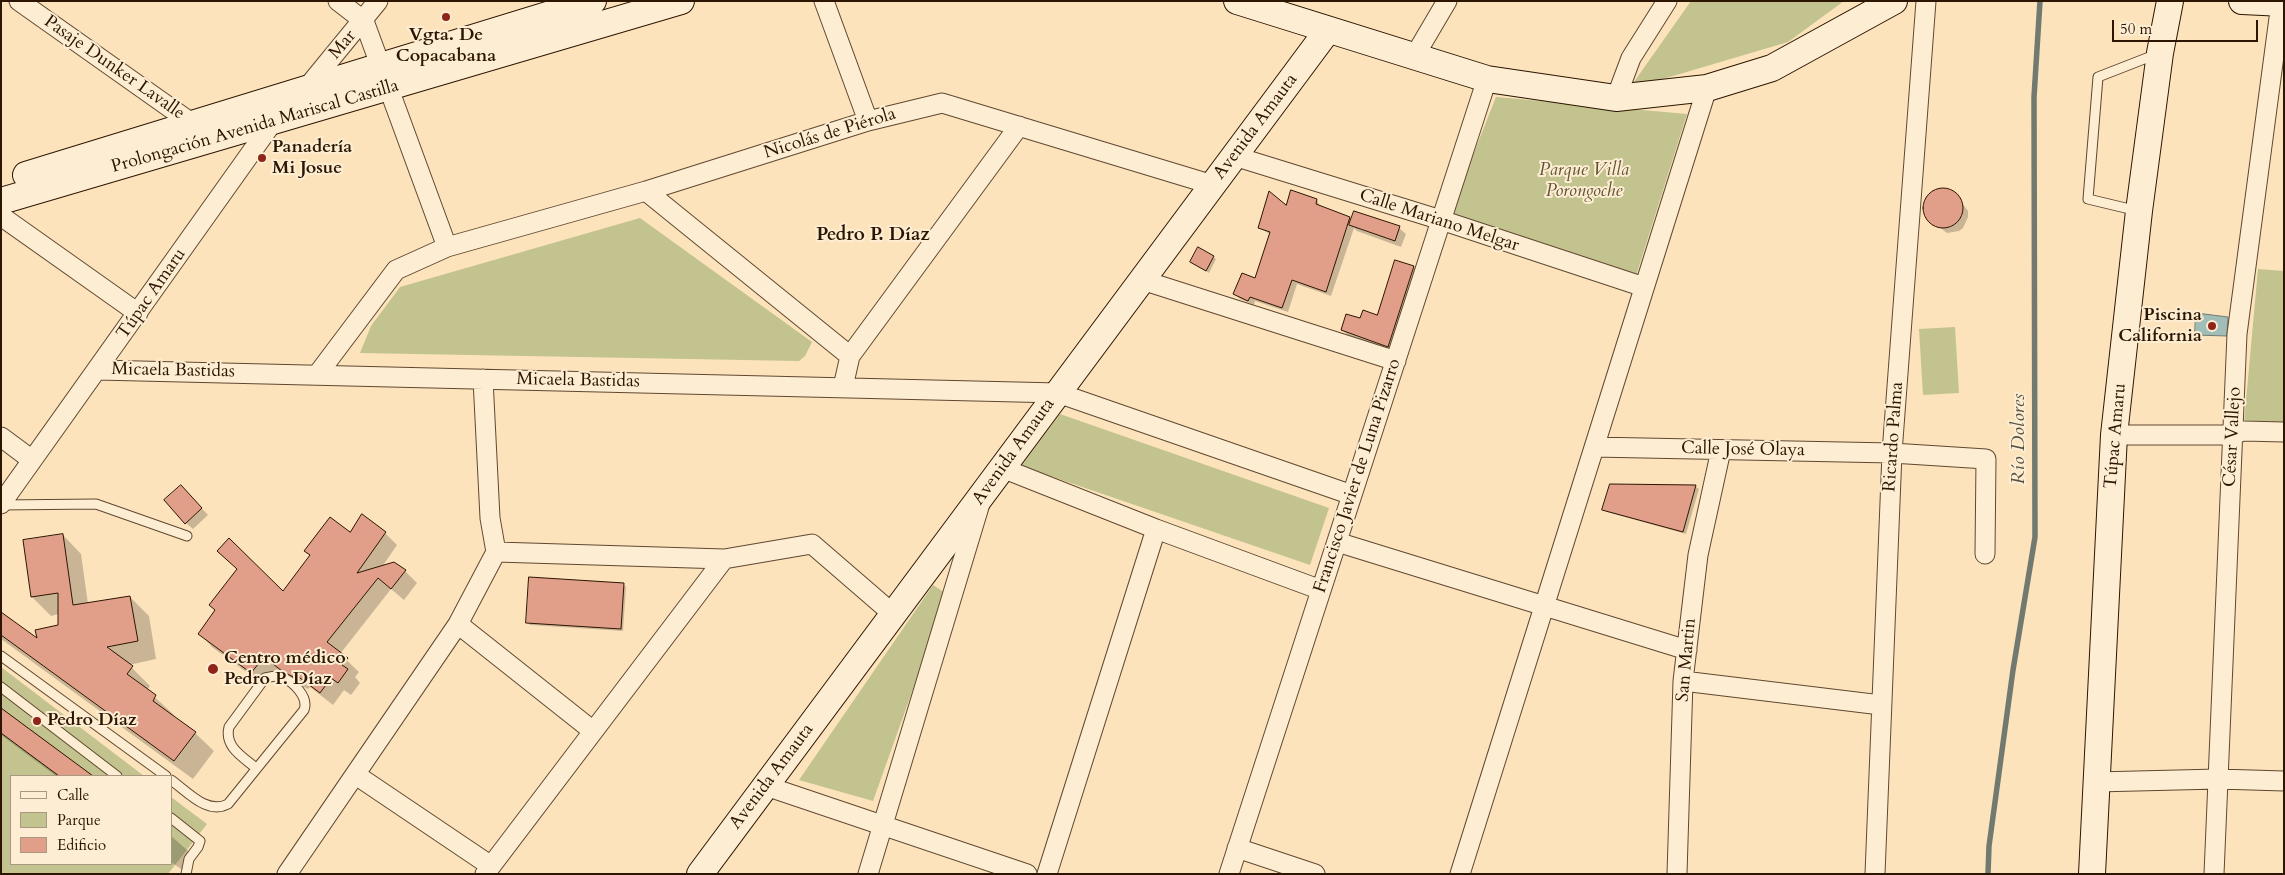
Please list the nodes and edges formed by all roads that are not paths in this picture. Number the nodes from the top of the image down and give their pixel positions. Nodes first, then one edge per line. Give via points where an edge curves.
1 (19, 1) edge
2 (338, 1) edge
3 (378, 1) edge
4 (593, 1) edge
5 (681, 1) edge
6 (824, 1) edge
7 (1237, 1) edge
8 (1447, 1) edge
9 (1667, 1) edge
10 (1894, 1) edge
11 (1926, 1) edge
12 (2170, 1) edge
13 (2242, 1) edge
14 (2283, 3) edge
15 (364, 21) junction
16 (1328, 30) junction
17 (2160, 53) junction
18 (1414, 57) junction
19 (385, 77) junction
20 (1487, 79) junction
21 (307, 88) junction
22 (1707, 88) junction
23 (1616, 98) junction
24 (272, 122) junction
25 (868, 122) junction
26 (1019, 126) junction
27 (197, 133) junction
28 (1234, 156) junction
29 (1, 182) edge
30 (1213, 185) junction
31 (646, 191) junction
32 (1, 201) edge
33 (2139, 211) junction
34 (1, 216) edge
35 (1441, 220) junction
36 (447, 247) junction
37 (1142, 280) junction
38 (1644, 287) junction
39 (138, 313) junction
40 (850, 356) junction
41 (1396, 361) junction
42 (98, 370) junction
43 (317, 375) junction
44 (483, 379) junction
45 (843, 387) junction
46 (1058, 393) junction
47 (2284, 432) edge
48 (2114, 435) junction
49 (2233, 435) junction
50 (1, 437) edge
51 (1594, 447) junction
52 (1721, 450) junction
53 (1892, 454) junction
54 (32, 460) junction
55 (1002, 468) junction
56 (983, 494) junction
57 (1352, 495) junction
58 (1, 505) edge
59 (1156, 529) junction
60 (187, 536) dead end
61 (1337, 542) junction
62 (496, 552) junction
63 (1985, 554) dead end
64 (724, 559) junction
65 (1321, 590) junction
66 (1544, 606) junction
67 (893, 614) junction
68 (458, 624) junction
69 (1687, 650) junction
70 (1, 656) edge
71 (1683, 681) junction
72 (1, 687) edge
73 (1881, 704) junction
74 (593, 731) junction
75 (256, 768) junction
76 (116, 775) edge
77 (165, 775) edge
78 (356, 775) junction
79 (2218, 780) junction
80 (172, 781) edge
81 (2096, 782) junction
82 (2284, 782) edge
83 (766, 786) junction
84 (172, 819) edge
85 (884, 825) junction
86 (1238, 848) junction
87 (488, 870) edge
88 (186, 874) edge
89 (287, 874) edge
90 (700, 874) edge
91 (868, 874) edge
92 (1027, 874) edge
93 (1047, 874) edge
94 (1229, 874) edge
95 (1315, 874) edge
96 (1460, 874) edge
97 (1677, 874) edge
98 (1875, 874) edge
99 (2092, 874) edge
100 (2214, 874) edge

1 - 27 street, Pasaje Dunker Lavalle
2 - 15 street
3 - 15 street, Mar
4 - 19 main road, Prolongación Avenida Mariscal Castilla
5 - 19 main road, Prolongación Avenida Mariscal Castilla
6 - 25 street
7 - 16 main road
8 - 18 street
9 - 23 street via 1630,58
10 - 22 main road via 1772,68
11 - 53 street, Ricardo Palma
12 - 17 main road, Túpac Amaru
13 - 14 main road
14 - 49 street, César Vallejo via 2237,334
15 - 19 street
15 - 21 street, Mar
16 - 18 main road
16 - 28 main road, Avenida Amauta
17 - 33 main road, Túpac Amaru
17 - 33 lane via 2098,77 2088,200
18 - 20 main road
19 - 21 main road, Prolongación Avenida Mariscal Castilla
19 - 24 main road, Prolongación Avenida Mariscal Castilla
19 - 36 street
20 - 23 main road
20 - 35 street, Francisco Javier de Luna Pizarro
21 - 24 street, Túpac Amaru
21 - 27 main road, Prolongación Avenida Mariscal Castilla
22 - 23 main road
22 - 38 street
24 - 27 main road, Prolongación Avenida Mariscal Castilla
24 - 39 street, Túpac Amaru
25 - 26 street, Nicolás de Piérola via 942,103
25 - 31 street, Nicolás de Piérola
26 - 30 street, Nicolás de Piérola
26 - 40 street
27 - 29 main road, Prolongación Avenida Mariscal Castilla
27 - 32 main road, Prolongación Avenida Mariscal Castilla
28 - 30 main road, Avenida Amauta
28 - 35 street, Calle Mariano Melgar
30 - 37 main road, Avenida Amauta
31 - 36 street, Nicolás de Piérola
31 - 40 street
33 - 48 main road, Túpac Amaru
34 - 39 street
35 - 38 street, Calle Mariano Melgar
35 - 41 street, Francisco Javier de Luna Pizarro
36 - 43 street, Nicolás de Piérola via 396,270
37 - 41 street
37 - 46 main road, Avenida Amauta
38 - 51 street
39 - 42 street, Túpac Amaru
40 - 45 street
41 - 57 street, Francisco Javier de Luna Pizarro
42 - 43 street, Micaela Bastidas
42 - 54 street, Túpac Amaru
43 - 44 street, Micaela Bastidas
44 - 45 street, Micaela Bastidas
44 - 62 street via 490,518
45 - 46 street, Micaela Bastidas
46 - 55 main road, Avenida Amauta
46 - 57 street, Micaela Bastidas
47 - 49 street via 2243,431
48 - 49 street
48 - 81 main road, Túpac Amaru
49 - 79 street, César Vallejo
50 - 54 street
51 - 52 street, Calle José Olaya
51 - 66 street
52 - 53 street, Calle José Olaya
52 - 69 street, San Martin via 1698,555
53 - 63 street, Calle José Olaya via 1986,459
53 - 73 street, Ricardo Palma
54 - 58 street, Túpac Amaru
55 - 56 main road, Avenida Amauta
55 - 59 street
56 - 67 main road, Avenida Amauta
56 - 85 street
57 - 61 street, Francisco Javier de Luna Pizarro
58 - 60 lane via 96,504
59 - 65 street
59 - 93 street
61 - 65 street, Francisco Javier de Luna Pizarro
61 - 66 street
62 - 64 street
62 - 68 street
64 - 67 street via 812,544
64 - 74 street
65 - 86 street, Francisco Javier de Luna Pizarro
66 - 69 street
66 - 96 street
67 - 83 main road, Avenida Amauta
68 - 74 street
68 - 78 street
69 - 71 street, San Martin
70 - 77 lane
71 - 73 street
71 - 97 street, San Martin
72 - 76 lane
73 - 98 street, Ricardo Palma
74 - 87 street
75 - 75 lane via 306,704 299,690 281,677 265,678 229,727 228,741 233,749
75 - 80 lane via 228,804 221,808 207,806
78 - 87 street
78 - 89 street
79 - 81 street
79 - 82 street
79 - 100 street, César Vallejo
81 - 99 main road, Túpac Amaru
83 - 85 street
83 - 90 main road, Avenida Amauta
84 - 88 lane via 200,841
85 - 91 street
85 - 92 street
86 - 94 street, Francisco Javier de Luna Pizarro
86 - 95 street

